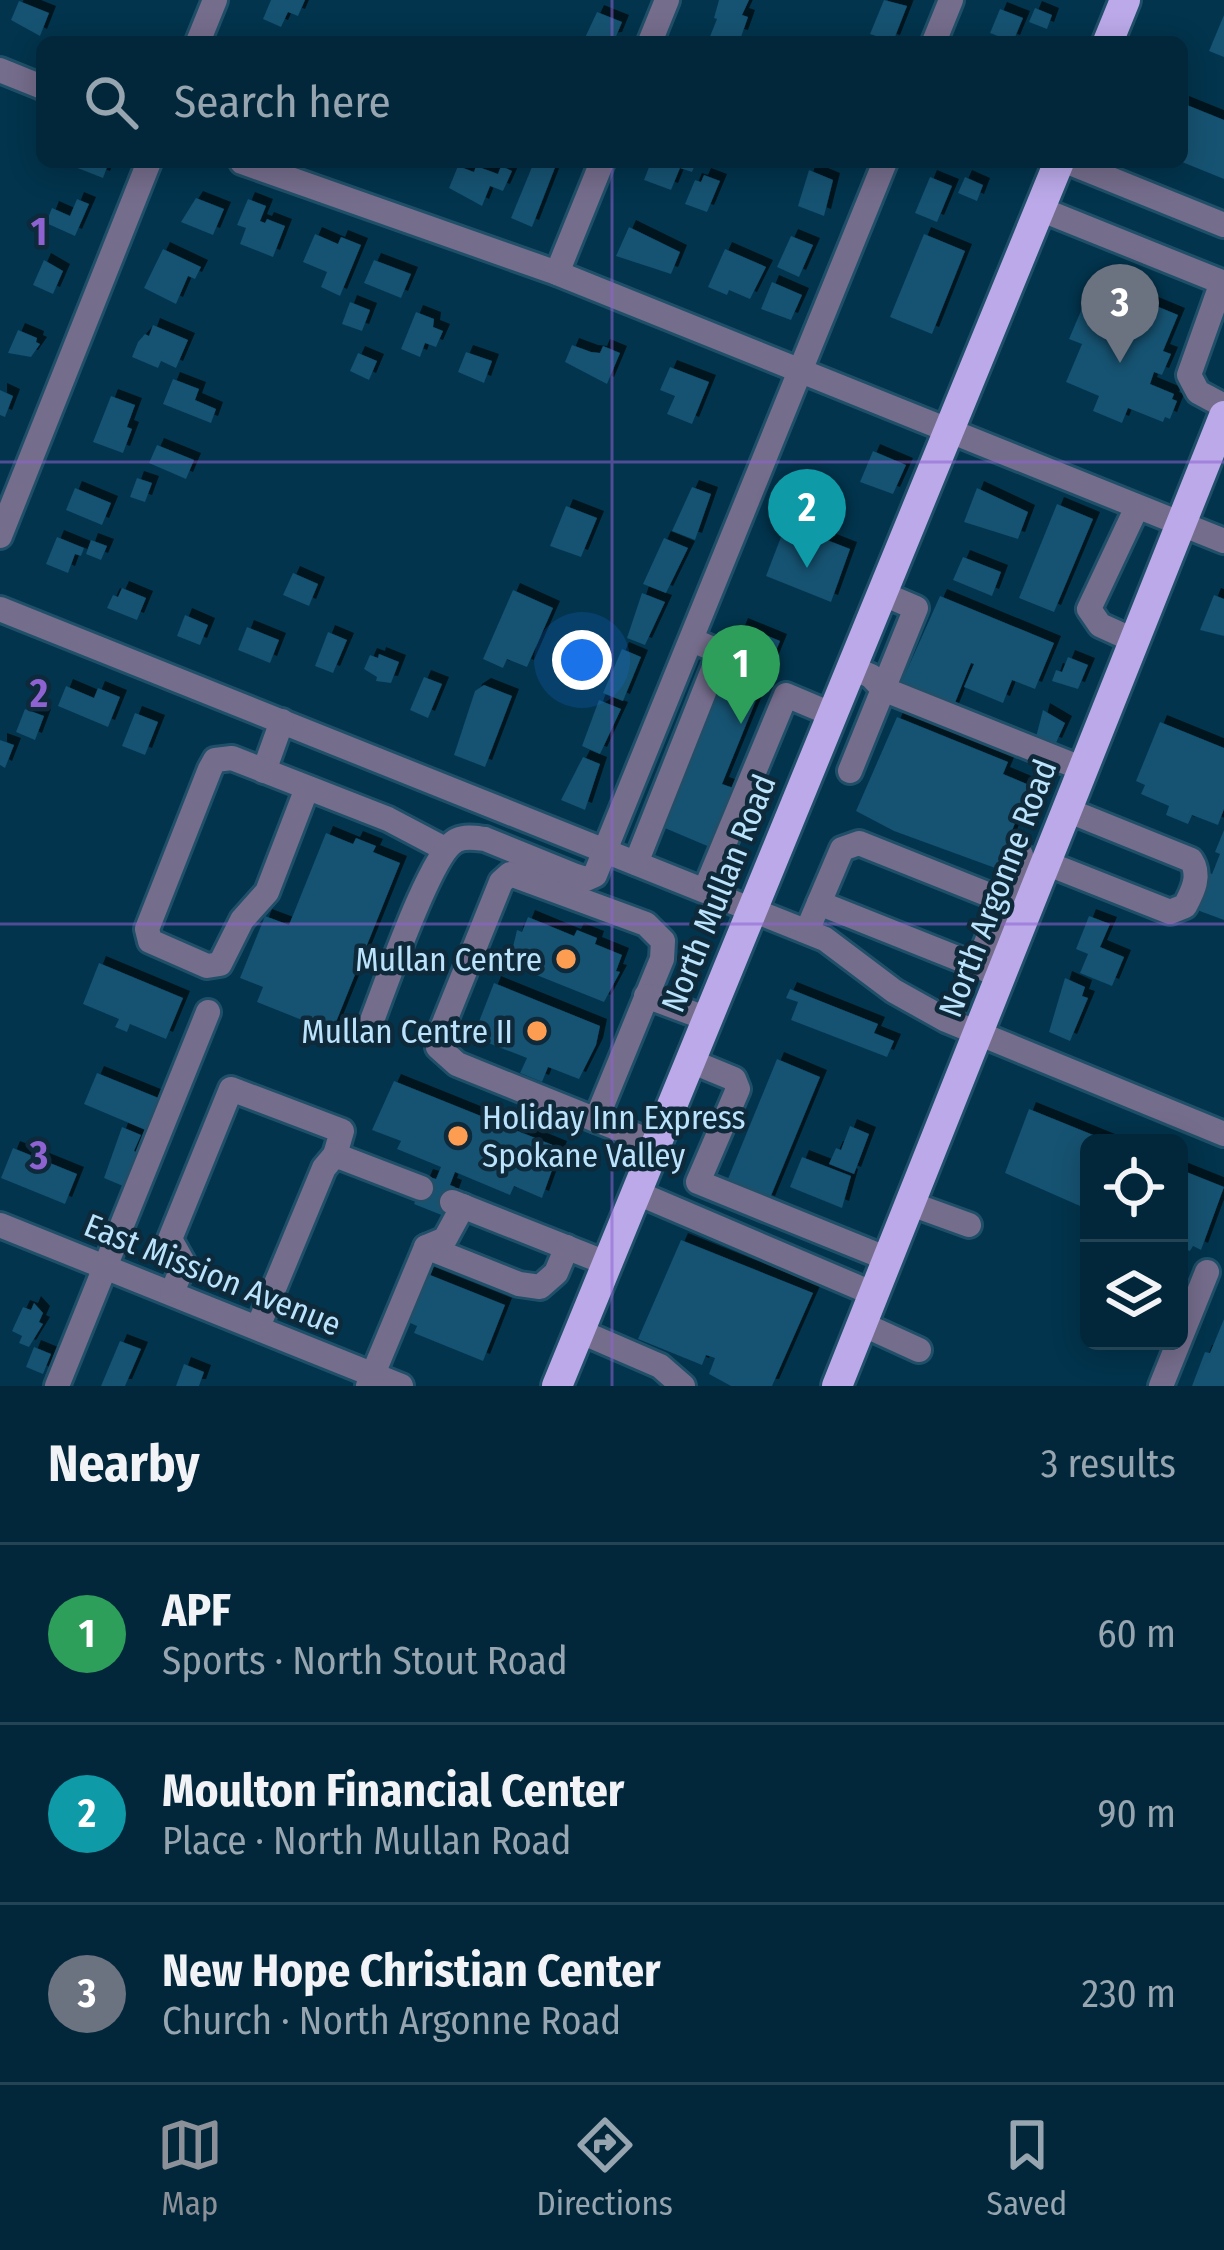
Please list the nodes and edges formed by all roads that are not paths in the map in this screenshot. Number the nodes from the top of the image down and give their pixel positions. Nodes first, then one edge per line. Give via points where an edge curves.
1 (215, 0) edge
2 (667, 0) edge
3 (950, 0) edge
4 (1125, 0) edge
5 (200, 36) edge
6 (652, 36) edge
7 (936, 36) edge
8 (1110, 36) edge
9 (0, 70) edge
10 (36, 85) edge
11 (147, 168) edge
12 (259, 168) edge
13 (600, 168) edge
14 (884, 168) edge
15 (1057, 168) edge
16 (1083, 168) edge
17 (1040, 209) junction
18 (1224, 225) edge
19 (557, 272) junction
20 (1223, 282) edge
21 (802, 371) junction
22 (1224, 406) edge
23 (1224, 416) edge
24 (1013, 426) dead end
25 (949, 430) junction
26 (1004, 452) junction
27 (1137, 507) junction
28 (1179, 524) junction
29 (0, 536) edge
30 (1224, 542) edge
31 (881, 593) junction
32 (0, 609) edge
33 (692, 640) junction
34 (1133, 640) junction
35 (850, 667) junction
36 (883, 689) junction
37 (831, 714) junction
38 (282, 721) junction
39 (1083, 769) junction
40 (264, 771) junction
41 (850, 771) dead end
42 (308, 788) junction
43 (1066, 810) junction
44 (446, 849) junction
45 (606, 850) junction
46 (1033, 859) junction
47 (636, 863) junction
48 (705, 890) junction
49 (819, 903) junction
50 (1015, 905) junction
51 (750, 908) junction
52 (807, 932) junction
53 (990, 971) junction
54 (646, 995) junction
55 (208, 1012) dead end
56 (705, 1018) junction
57 (369, 1028) dead end
58 (979, 1034) junction
59 (688, 1060) junction
60 (596, 1120) junction
61 (1224, 1134) edge
62 (655, 1143) junction
63 (335, 1155) junction
64 (421, 1189) dead end
65 (634, 1192) junction
66 (910, 1204) junction
67 (0, 1225) edge
68 (969, 1226) dead end
69 (426, 1247) junction
70 (567, 1247) junction
71 (888, 1258) junction
72 (606, 1263) junction
73 (105, 1266) junction
74 (1207, 1272) dead end
75 (172, 1292) junction
76 (874, 1294) junction
77 (862, 1324) junction
78 (258, 1327) junction
79 (579, 1331) junction
80 (919, 1350) dead end
81 (370, 1380) edge
82 (57, 1386) edge
83 (401, 1386) edge
84 (557, 1386) edge
85 (683, 1386) edge
86 (837, 1386) edge
87 (1161, 1386) edge

1 - 5 street
2 - 6 street
3 - 7 street
4 - 8 main road
9 - 10 street
11 - 29 street
12 - 19 street
13 - 19 street
14 - 21 street
15 - 17 main road, North Mullan Road
16 - 18 street
17 - 20 street
17 - 25 main road, North Mullan Road
19 - 21 street
20 - 22 street via 1189,375 1198,392
21 - 25 street
21 - 33 street
23 - 28 main road, North Argonne Road
24 - 26 street
25 - 26 street
25 - 31 main road, North Mullan Road
26 - 27 street
27 - 28 street
27 - 34 street via 1089,609 1100,625
28 - 30 street
28 - 34 main road, North Argonne Road
31 - 35 main road, North Mullan Road
31 - 36 street via 916,608
32 - 38 street
33 - 45 street
33 - 47 street via 721,652
34 - 39 main road, North Argonne Road
35 - 36 street
35 - 37 main road, North Mullan Road
36 - 39 street
36 - 41 street
37 - 48 street via 786,695
37 - 51 main road, North Mullan Road
38 - 40 street
38 - 45 street
39 - 43 main road, North Argonne Road
40 - 42 street
40 - 42 street via 215,760 147,929 150,941 220,964 267,892
42 - 44 street
43 - 46 main road, North Argonne Road
43 - 46 street via 1191,860 1195,885 1185,906 1170,912
44 - 45 street via 459,838 485,839 586,879
44 - 57 street
45 - 47 street
46 - 50 main road, North Argonne Road
47 - 48 street
48 - 51 street
49 - 50 street via 842,849 859,843
49 - 52 street
49 - 53 street
50 - 53 main road, North Argonne Road
51 - 52 street
51 - 56 main road, North Mullan Road
52 - 58 street via 848,952 920,1007
53 - 58 main road, North Argonne Road
54 - 56 street
54 - 60 street
54 - 60 street via 662,959 657,932 527,877 504,877 438,1047 457,1064
55 - 73 street
56 - 59 main road, North Mullan Road
58 - 61 street
58 - 66 main road, North Argonne Road
59 - 62 main road, North Mullan Road
59 - 71 street via 734,1079 738,1089 698,1182
60 - 62 street
62 - 65 main road, North Mullan Road
63 - 64 street
63 - 75 street via 342,1131 231,1089 170,1239 184,1264
63 - 78 street
65 - 72 main road, North Mullan Road
65 - 76 street
66 - 68 street
66 - 71 main road, North Argonne Road
67 - 73 street, East Mission Avenue
69 - 70 street via 540,1287
69 - 70 street via 445,1239 456,1203
69 - 81 street
70 - 72 street
71 - 76 main road, North Argonne Road
72 - 79 main road, North Mullan Road
73 - 75 street, East Mission Avenue
73 - 82 street
74 - 87 street
75 - 78 street, East Mission Avenue
76 - 77 main road, North Argonne Road
77 - 80 street
77 - 86 main road, North Argonne Road
78 - 81 street, East Mission Avenue
79 - 84 main road, North Mullan Road
79 - 85 street via 660,1366
81 - 83 street, East Mission Avenue

